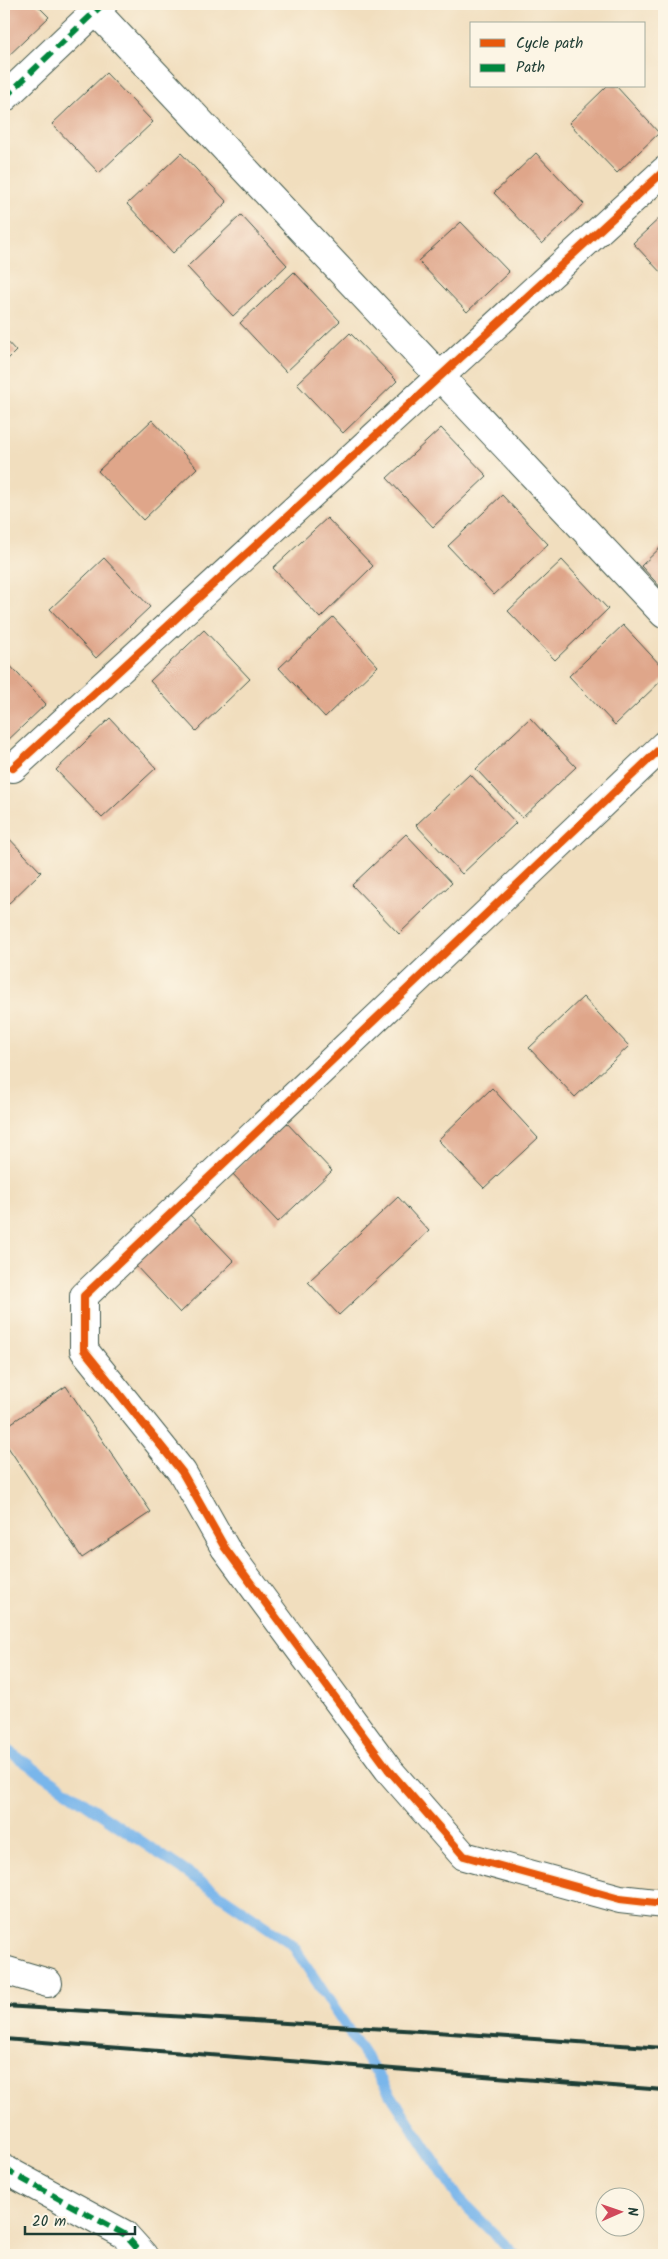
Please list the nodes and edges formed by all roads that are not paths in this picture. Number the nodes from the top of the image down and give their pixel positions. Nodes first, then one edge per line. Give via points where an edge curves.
1 (96, 6) edge
2 (4, 98) edge
3 (664, 171) edge
4 (440, 378) junction
5 (664, 614) edge
6 (664, 745) edge
7 (13, 768) dead end
8 (664, 1904) edge
9 (4, 1970) edge
10 (48, 1983) dead end
11 (4, 2169) edge
12 (143, 2255) edge

1 - 2 street
1 - 4 street
3 - 4 street
4 - 5 street
4 - 7 street
6 - 8 street via 84,1296 84,1350 182,1472 225,1548 388,1769 464,1856 620,1899
9 - 10 street
11 - 12 street via 124,2234

